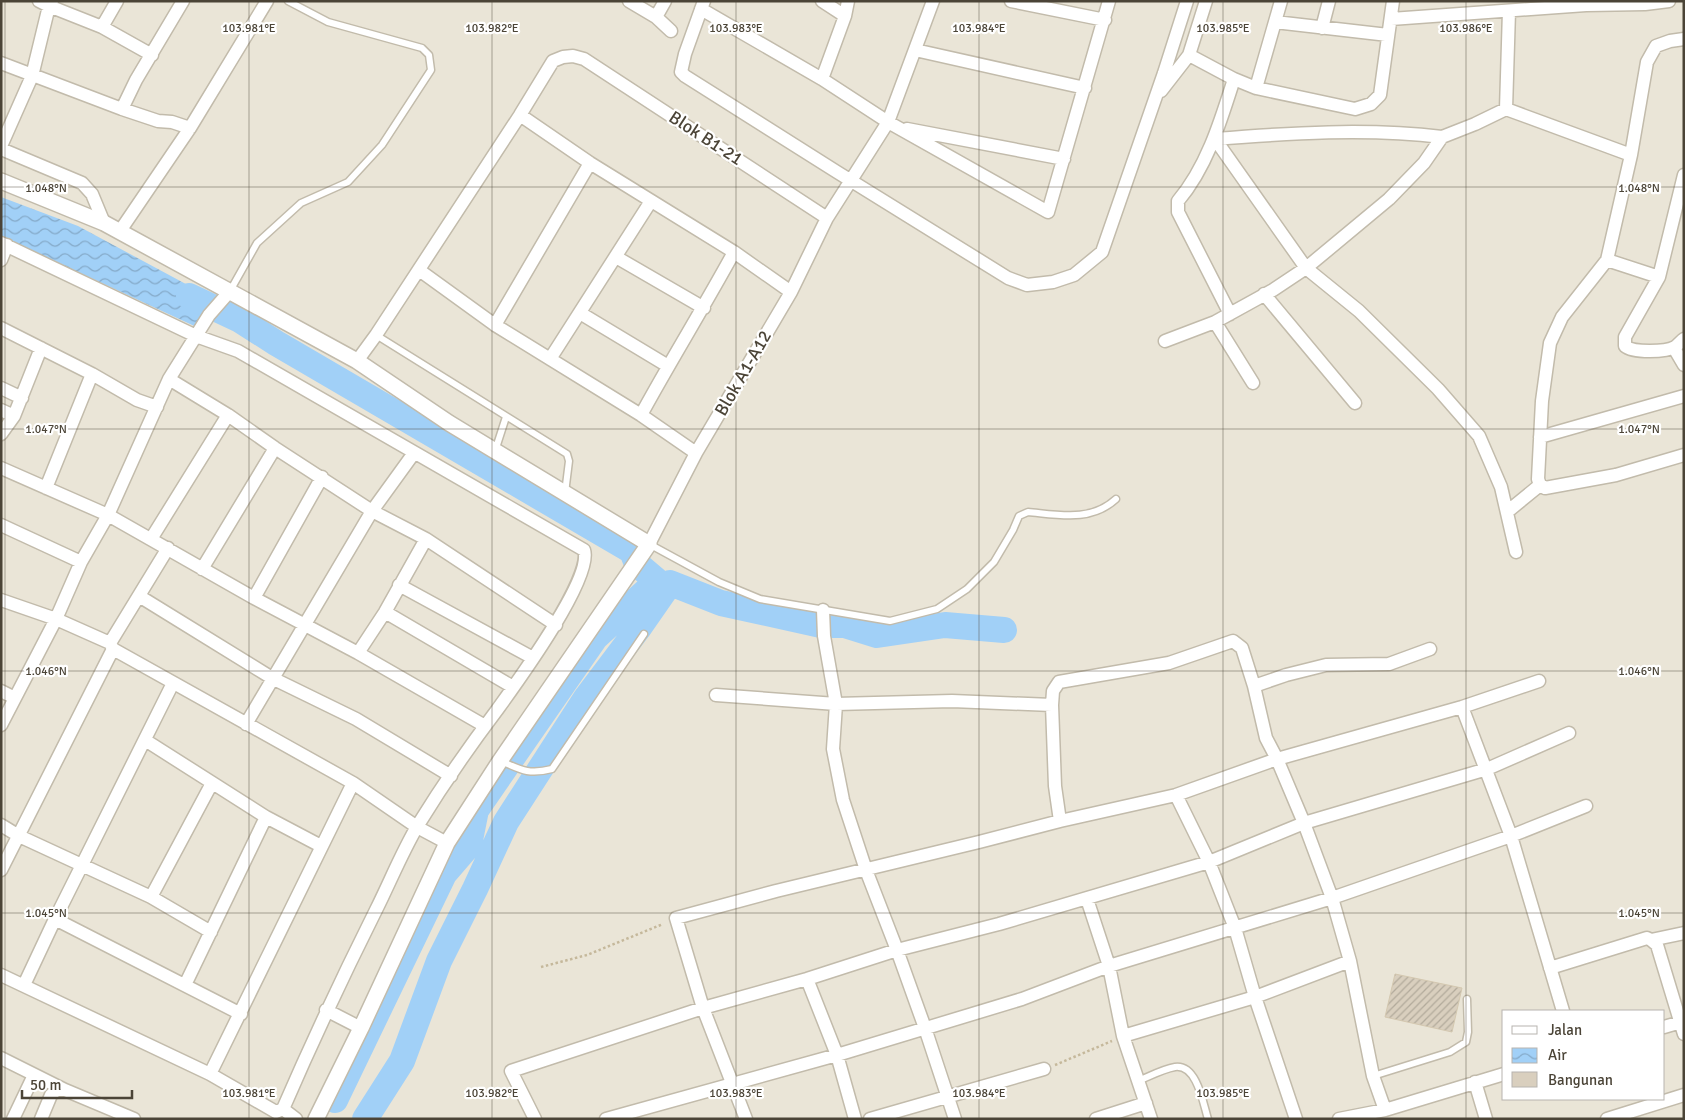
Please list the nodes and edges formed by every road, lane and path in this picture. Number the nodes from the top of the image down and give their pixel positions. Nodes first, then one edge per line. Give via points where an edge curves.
1 (118, 1) edge
2 (182, 1) edge
3 (267, 1) edge
4 (288, 1) edge
5 (629, 1) edge
6 (665, 1) edge
7 (822, 1) edge
8 (848, 1) edge
9 (933, 1) edge
10 (1011, 1) edge
11 (1109, 1) edge
12 (1187, 1) edge
13 (1206, 1) edge
14 (1281, 1) edge
15 (1329, 1) edge
16 (1393, 1) edge
17 (1669, 1) edge
18 (1645, 2) edge
19 (46, 3) edge
20 (1585, 3) edge
21 (703, 5) edge
22 (1509, 10) junction
23 (845, 16) junction
24 (656, 17) junction
25 (1391, 19) junction
26 (1105, 20) junction
27 (1275, 22) junction
28 (102, 27) junction
29 (1322, 28) junction
30 (671, 31) dead end
31 (1388, 35) junction
32 (1684, 39) edge
33 (916, 50) junction
34 (152, 55) junction
35 (1189, 55) junction
36 (1, 64) edge
37 (32, 76) junction
38 (822, 79) junction
39 (1234, 79) junction
40 (1085, 88) junction
41 (1256, 88) junction
42 (1155, 99) junction
43 (122, 109) junction
44 (1506, 109) junction
45 (520, 115) junction
46 (893, 124) junction
47 (190, 128) junction
48 (1442, 137) junction
49 (1215, 138) junction
50 (1, 148) edge
51 (1631, 155) junction
52 (1064, 159) junction
53 (590, 163) junction
54 (1684, 175) edge
55 (1, 181) edge
56 (851, 181) junction
57 (652, 201) junction
58 (827, 218) junction
59 (104, 223) junction
60 (120, 231) junction
61 (4, 244) edge
62 (734, 252) junction
63 (616, 257) junction
64 (1, 260) edge
65 (1607, 260) junction
66 (1306, 268) junction
67 (419, 270) junction
68 (1659, 277) junction
69 (790, 292) junction
70 (1264, 294) junction
71 (228, 295) junction
72 (704, 308) junction
73 (580, 313) junction
74 (1230, 314) junction
75 (1215, 322) junction
76 (495, 325) junction
77 (1, 328) edge
78 (196, 336) junction
79 (376, 336) junction
80 (1684, 339) edge
81 (1165, 341) dead end
82 (41, 348) junction
83 (1674, 348) junction
84 (550, 359) junction
85 (357, 361) junction
86 (1684, 365) edge
87 (668, 366) junction
88 (92, 374) junction
89 (169, 379) junction
90 (1252, 383) dead end
91 (1, 388) edge
92 (1684, 396) edge
93 (22, 398) junction
94 (1355, 403) dead end
95 (157, 407) junction
96 (1, 410) edge
97 (228, 415) junction
98 (641, 415) junction
99 (14, 416) junction
100 (506, 418) junction
101 (1, 434) edge
102 (1540, 437) junction
103 (276, 448) junction
104 (495, 451) junction
105 (414, 453) junction
106 (696, 453) junction
107 (1684, 455) edge
108 (1, 468) edge
109 (322, 477) junction
110 (1540, 485) junction
111 (46, 488) junction
112 (565, 494) junction
113 (1116, 498) dead end
114 (372, 511) junction
115 (1507, 512) junction
116 (108, 515) junction
117 (1, 525) edge
118 (151, 539) junction
119 (426, 539) junction
120 (649, 544) junction
121 (168, 548) junction
122 (1516, 552) dead end
123 (81, 562) junction
124 (202, 569) junction
125 (400, 585) junction
126 (139, 596) junction
127 (254, 598) junction
128 (1, 600) edge
129 (385, 612) junction
130 (823, 615) junction
131 (56, 619) junction
132 (304, 624) junction
133 (556, 625) junction
134 (644, 634) dead end
135 (111, 646) junction
136 (1430, 650) dead end
137 (358, 653) junction
138 (533, 658) junction
139 (272, 678) junction
140 (1539, 681) dead end
141 (173, 683) junction
142 (1254, 686) junction
143 (513, 687) junction
144 (1, 691) edge
145 (716, 695) dead end
146 (15, 698) junction
147 (836, 704) junction
148 (1052, 705) junction
149 (1462, 707) junction
150 (246, 724) junction
151 (1, 725) edge
152 (485, 726) junction
153 (1569, 733) dead end
154 (145, 740) junction
155 (1277, 759) junction
156 (500, 760) junction
157 (1487, 769) junction
158 (451, 776) junction
159 (212, 783) junction
160 (353, 783) junction
161 (1176, 795) junction
162 (1586, 806) dead end
163 (266, 817) junction
164 (1060, 821) junction
165 (1304, 824) junction
166 (1, 825) edge
167 (419, 828) junction
168 (19, 836) junction
169 (1511, 836) junction
170 (442, 840) junction
171 (321, 846) junction
172 (1209, 862) junction
173 (82, 865) junction
174 (1, 870) edge
175 (866, 870) junction
176 (151, 897) junction
177 (1332, 898) junction
178 (1087, 899) junction
179 (676, 918) junction
180 (55, 919) junction
181 (1235, 928) junction
182 (211, 932) junction
183 (1684, 933) edge
184 (1651, 940) junction
185 (898, 950) junction
186 (1350, 961) junction
187 (1109, 966) junction
188 (541, 967) dead end
189 (1550, 968) junction
190 (1, 975) edge
191 (807, 979) junction
192 (24, 985) junction
193 (185, 985) junction
194 (1255, 997) junction
195 (1467, 999) dead end
196 (703, 1008) junction
197 (1563, 1010) edge
198 (329, 1011) junction
199 (241, 1014) junction
200 (356, 1026) junction
201 (926, 1028) junction
202 (1665, 1028) edge
203 (1682, 1028) edge
204 (1123, 1036) junction
205 (837, 1055) junction
206 (1, 1058) edge
207 (1044, 1069) joint
208 (210, 1074) junction
209 (34, 1075) junction
210 (1502, 1075) edge
211 (1373, 1076) junction
212 (1138, 1081) junction
213 (1475, 1082) junction
214 (733, 1084) junction
215 (65, 1090) junction
216 (1684, 1095) edge
217 (947, 1096) junction
218 (1146, 1103) junction
219 (1385, 1110) junction
220 (275, 1113) edge
221 (14, 1119) edge
222 (41, 1119) edge
223 (134, 1119) edge
224 (296, 1119) edge
225 (316, 1119) edge
226 (534, 1119) edge
227 (606, 1119) edge
228 (746, 1119) edge
229 (855, 1119) edge
230 (870, 1119) edge
231 (955, 1119) edge
232 (1096, 1119) edge
233 (1151, 1119) edge
234 (1208, 1119) edge
235 (1296, 1119) edge
236 (1339, 1119) edge
237 (1486, 1119) edge
238 (1607, 1119) edge

1 - 28 street
2 - 34 street
3 - 47 street
4 - 71 lane via 328,22 422,48 429,55 431,70 376,152 348,182 301,203 257,243
5 - 24 street
6 - 24 street
7 - 23 street
8 - 23 street
9 - 33 street, Blok A1-A12
10 - 26 street
11 - 26 street
12 - 42 street
13 - 35 street
14 - 27 street
15 - 29 street
16 - 25 street
17 - 18 street
18 - 20 street
19 - 28 street
19 - 37 street
20 - 22 street
21 - 38 street
21 - 56 street via 681,72
22 - 25 street
22 - 44 street
23 - 38 street
24 - 30 street
25 - 31 street
26 - 40 street
27 - 29 street
27 - 41 street
28 - 34 street
29 - 31 street
31 - 41 street via 1380,95 1365,107 1355,109
32 - 51 street via 1656,46 1647,62
33 - 40 street
33 - 46 street, Blok A1-A12
34 - 43 street
35 - 39 street
35 - 42 street
36 - 37 street
37 - 43 street
37 - 50 street
38 - 46 street
39 - 41 street
39 - 49 street
40 - 52 street
42 - 56 street via 1102,252 1074,274 1053,282 1028,285 1008,278
43 - 47 street
44 - 48 street
44 - 51 street
45 - 53 street
45 - 58 street, Blok B1-21 via 553,61 573,56 584,59
45 - 67 street
46 - 52 street
46 - 52 street via 1048,212
46 - 56 street, Blok A1-A12
47 - 60 street
48 - 49 street via 1406,133 1295,133
48 - 66 street via 1424,164 1389,199
49 - 66 street
49 - 74 street via 1178,201 1178,212
50 - 59 street via 82,183 92,194
51 - 65 street
53 - 57 street
53 - 76 street
54 - 68 street
55 - 59 street
56 - 58 street, Blok A1-A12
57 - 62 street
57 - 63 street
58 - 69 street, Blok A1-A12
59 - 60 street
60 - 71 street
61 - 64 street
61 - 78 street
62 - 69 street
62 - 72 street
63 - 72 street
63 - 73 street
65 - 68 street
65 - 102 street via 1562,317 1550,343
66 - 70 street
66 - 115 street via 1359,311 1438,389 1480,436 1501,487
67 - 76 street
67 - 79 street
68 - 83 street via 1625,337 1625,346 1641,352
69 - 106 street, Blok A1-A12
70 - 74 street
70 - 94 street
71 - 78 street via 209,315
71 - 85 street
72 - 87 street
73 - 84 street
73 - 87 street
74 - 75 street
75 - 81 street
75 - 90 street
76 - 84 street
77 - 82 street
78 - 89 street
78 - 105 street via 238,351
79 - 85 street
79 - 100 lane
80 - 83 street
82 - 88 street
82 - 93 street
83 - 86 street
84 - 98 street
85 - 104 street
87 - 98 street
88 - 95 street via 137,400
88 - 111 street
89 - 95 street
89 - 97 street
91 - 93 street
92 - 102 street
93 - 99 street
95 - 116 street
96 - 99 street
97 - 103 street
97 - 118 street
98 - 106 street
99 - 101 street
100 - 104 lane
100 - 112 lane via 567,454
102 - 110 street
103 - 109 street
103 - 124 street
104 - 112 street
105 - 114 street
105 - 133 street via 584,550 584,569
106 - 120 street, Blok A1-A12
107 - 110 street via 1616,475 1545,488
108 - 111 street
109 - 114 street
109 - 127 street
110 - 115 street
111 - 116 street
112 - 120 street
113 - 130 lane via 1094,513 1075,516 1022,513 994,562 967,588 937,609 890,621
114 - 119 street
114 - 132 street
115 - 122 street
116 - 118 street
116 - 123 street
117 - 123 street
118 - 121 street
119 - 125 street
119 - 133 street
120 - 130 lane via 719,582 760,599
120 - 156 street
121 - 124 street
121 - 126 street
123 - 131 street
124 - 127 street
125 - 129 street
125 - 138 street
126 - 135 street
126 - 139 street
127 - 132 street
128 - 131 street
129 - 137 street
129 - 143 street
130 - 147 street
131 - 135 street
131 - 146 street
132 - 137 street
132 - 139 street
133 - 138 street
134 - 156 lane via 552,769 526,772
135 - 141 street
135 - 168 street
136 - 142 street via 1389,664 1326,665
137 - 152 street
138 - 143 street
139 - 150 street
139 - 158 street via 356,719
140 - 149 street
141 - 150 street
141 - 154 street
142 - 148 street via 1242,648 1233,641 1169,663 1059,682 1053,691
142 - 155 street via 1266,738
143 - 152 street
144 - 146 street
145 - 147 street
146 - 151 street
147 - 148 street via 952,701
147 - 175 street via 833,749 843,800
148 - 164 street via 1055,786
149 - 155 street
149 - 157 street
150 - 160 street
152 - 158 street
153 - 157 street
154 - 159 street
154 - 173 street
155 - 161 street
155 - 165 street
156 - 170 street
157 - 165 street
157 - 169 street
158 - 167 street
159 - 163 street
159 - 176 street
160 - 167 street
160 - 171 street
161 - 164 street
161 - 172 street
162 - 169 street
163 - 171 street
163 - 182 street
164 - 175 street
165 - 172 street
165 - 177 street
166 - 168 street
167 - 170 street
167 - 198 street
168 - 173 street
168 - 174 street
169 - 177 street
169 - 189 street
170 - 200 street
171 - 199 street
172 - 178 street
172 - 181 street
173 - 176 street
173 - 180 street
175 - 179 street
175 - 185 street
176 - 182 street
177 - 181 street
177 - 186 street
178 - 185 street
178 - 187 street
179 - 188 path via 587,955
179 - 196 street
180 - 192 street
180 - 193 street
181 - 187 street
181 - 194 street
182 - 193 street
183 - 184 street
184 - 189 street via 1647,938
184 - 203 street via 1656,945
185 - 191 street
185 - 201 street
186 - 194 street
186 - 211 street
187 - 201 street via 1022,999
187 - 204 street
189 - 197 street
190 - 192 street
191 - 196 street
191 - 205 street
192 - 208 street
193 - 199 street
194 - 204 street
194 - 235 street
195 - 211 lane via 1466,1042 1450,1052
196 - 214 street
196 - 226 street via 511,1071
198 - 200 street
198 - 220 street
199 - 208 street
200 - 225 street
201 - 205 street
201 - 217 street
202 - 203 street
204 - 207 path
204 - 212 street
205 - 214 street
205 - 229 street
206 - 209 street
207 - 217 street
208 - 220 street
209 - 215 street
209 - 221 street
210 - 213 street
211 - 219 street
212 - 218 street
212 - 234 lane via 1171,1068 1185,1068 1194,1076
213 - 219 street
213 - 237 street
214 - 227 street
214 - 228 street
215 - 222 street via 57,1090 51,1095
215 - 223 street
216 - 238 street
217 - 230 street
217 - 231 street
218 - 232 street
218 - 233 street
219 - 236 street
220 - 224 street

